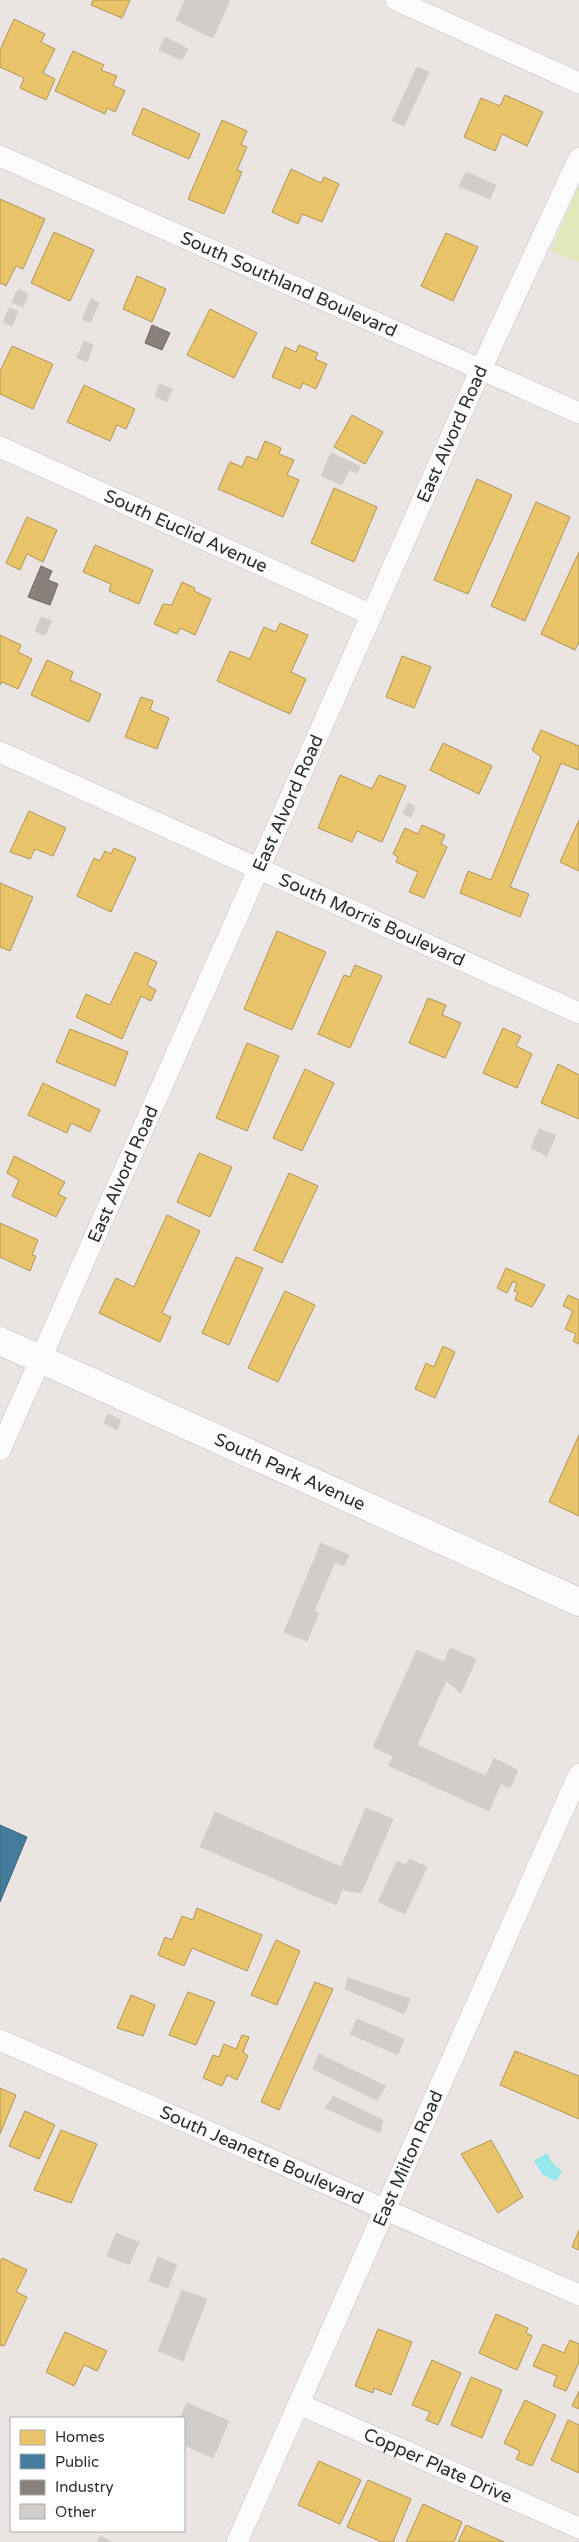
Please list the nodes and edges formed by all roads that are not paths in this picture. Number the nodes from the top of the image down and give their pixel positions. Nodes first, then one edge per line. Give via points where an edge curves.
1 (396, 0) edge
2 (579, 83) edge
3 (0, 156) edge
4 (579, 158) edge
5 (481, 369) junction
6 (579, 414) edge
7 (0, 447) edge
8 (372, 615) junction
9 (0, 752) edge
10 (259, 869) junction
11 (579, 1013) edge
12 (0, 1341) edge
13 (40, 1359) junction
14 (0, 1450) edge
15 (579, 1602) edge
16 (579, 1774) edge
17 (0, 2040) edge
18 (385, 2209) junction
19 (579, 2294) edge
20 (298, 2404) junction
21 (579, 2528) edge
22 (237, 2542) edge

1 - 2 street
3 - 5 street, South Southland Boulevard
4 - 5 street, East Alvord Road
5 - 6 street, South Southland Boulevard
5 - 8 street, East Alvord Road
7 - 8 street, South Euclid Avenue
8 - 10 street, East Alvord Road
9 - 10 street, South Morris Boulevard
10 - 11 street, South Morris Boulevard
10 - 13 street, East Alvord Road
12 - 13 main road, South Park Avenue
13 - 14 street, East Alvord Road
13 - 15 main road, South Park Avenue
16 - 18 street, East Milton Road
17 - 18 street, South Jeanette Boulevard
18 - 19 street, South Jeanette Boulevard
18 - 20 street, East Milton Road
20 - 21 street, Copper Plate Drive
20 - 22 street, East Milton Road

